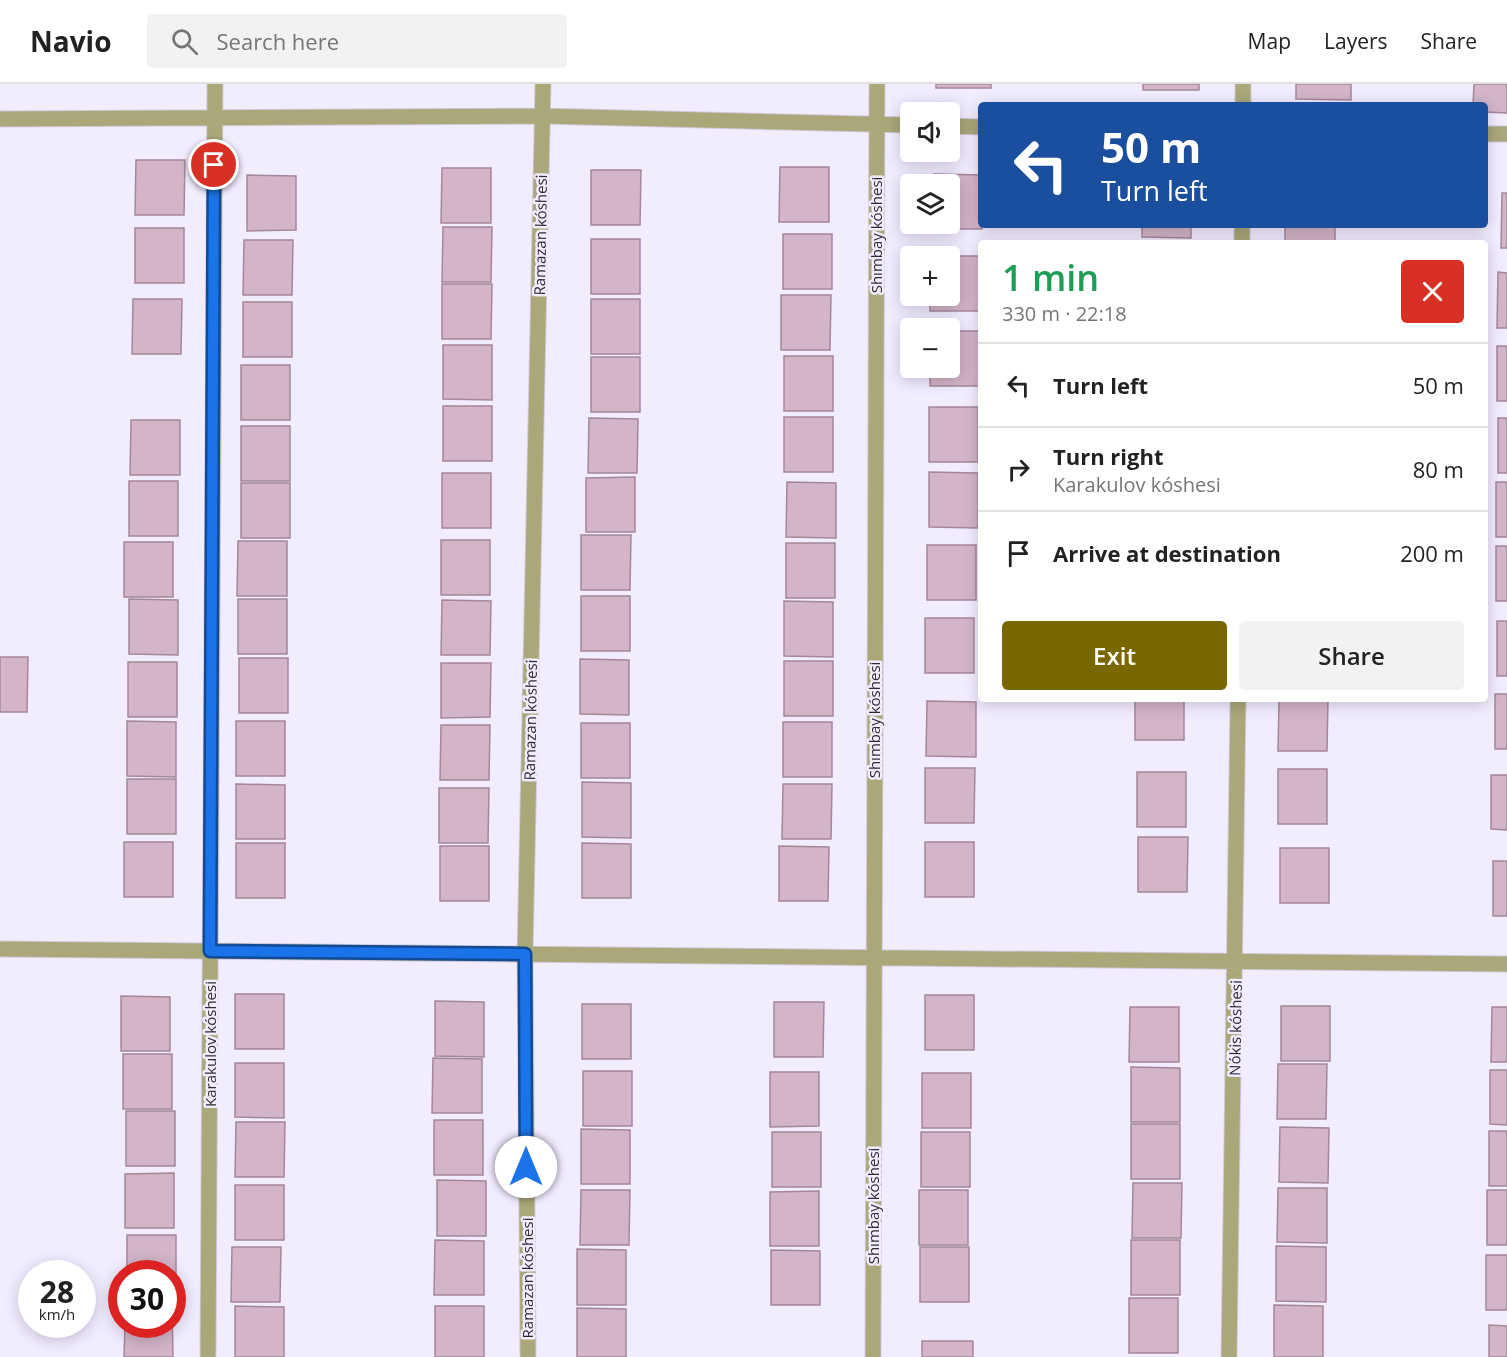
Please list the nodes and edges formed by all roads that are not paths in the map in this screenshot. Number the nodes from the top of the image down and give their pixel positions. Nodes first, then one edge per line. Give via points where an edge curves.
1 (215, 84) edge
2 (543, 84) edge
3 (878, 84) edge
4 (1243, 84) edge
5 (1243, 102) edge
6 (542, 116) junction
7 (214, 117) junction
8 (0, 119) edge
9 (877, 125) junction
10 (900, 125) edge
11 (960, 126) edge
12 (978, 127) edge
13 (1488, 134) edge
14 (1507, 134) edge
15 (1238, 702) edge
16 (0, 949) edge
17 (210, 951) junction
18 (525, 954) junction
19 (873, 958) junction
20 (1237, 962) junction
21 (1507, 964) edge
22 (208, 1357) edge
23 (528, 1357) edge
24 (873, 1357) edge
25 (1229, 1357) edge

1 - 7 street, Karakulov kóshesi
2 - 6 street, Ramazan kóshesi
3 - 9 street, Shımbay kóshesi
4 - 5 street
6 - 7 street
6 - 9 street
6 - 18 street, Ramazan kóshesi
7 - 8 street
7 - 17 street, Karakulov kóshesi
9 - 10 street
9 - 19 street, Shımbay kóshesi
11 - 12 street
13 - 14 street
15 - 20 street, Nókis kóshesi
16 - 17 street
17 - 18 street
17 - 22 street, Karakulov kóshesi
18 - 19 street
18 - 23 street, Ramazan kóshesi
19 - 20 street
19 - 24 street, Shımbay kóshesi
20 - 21 street
20 - 25 street, Nókis kóshesi

